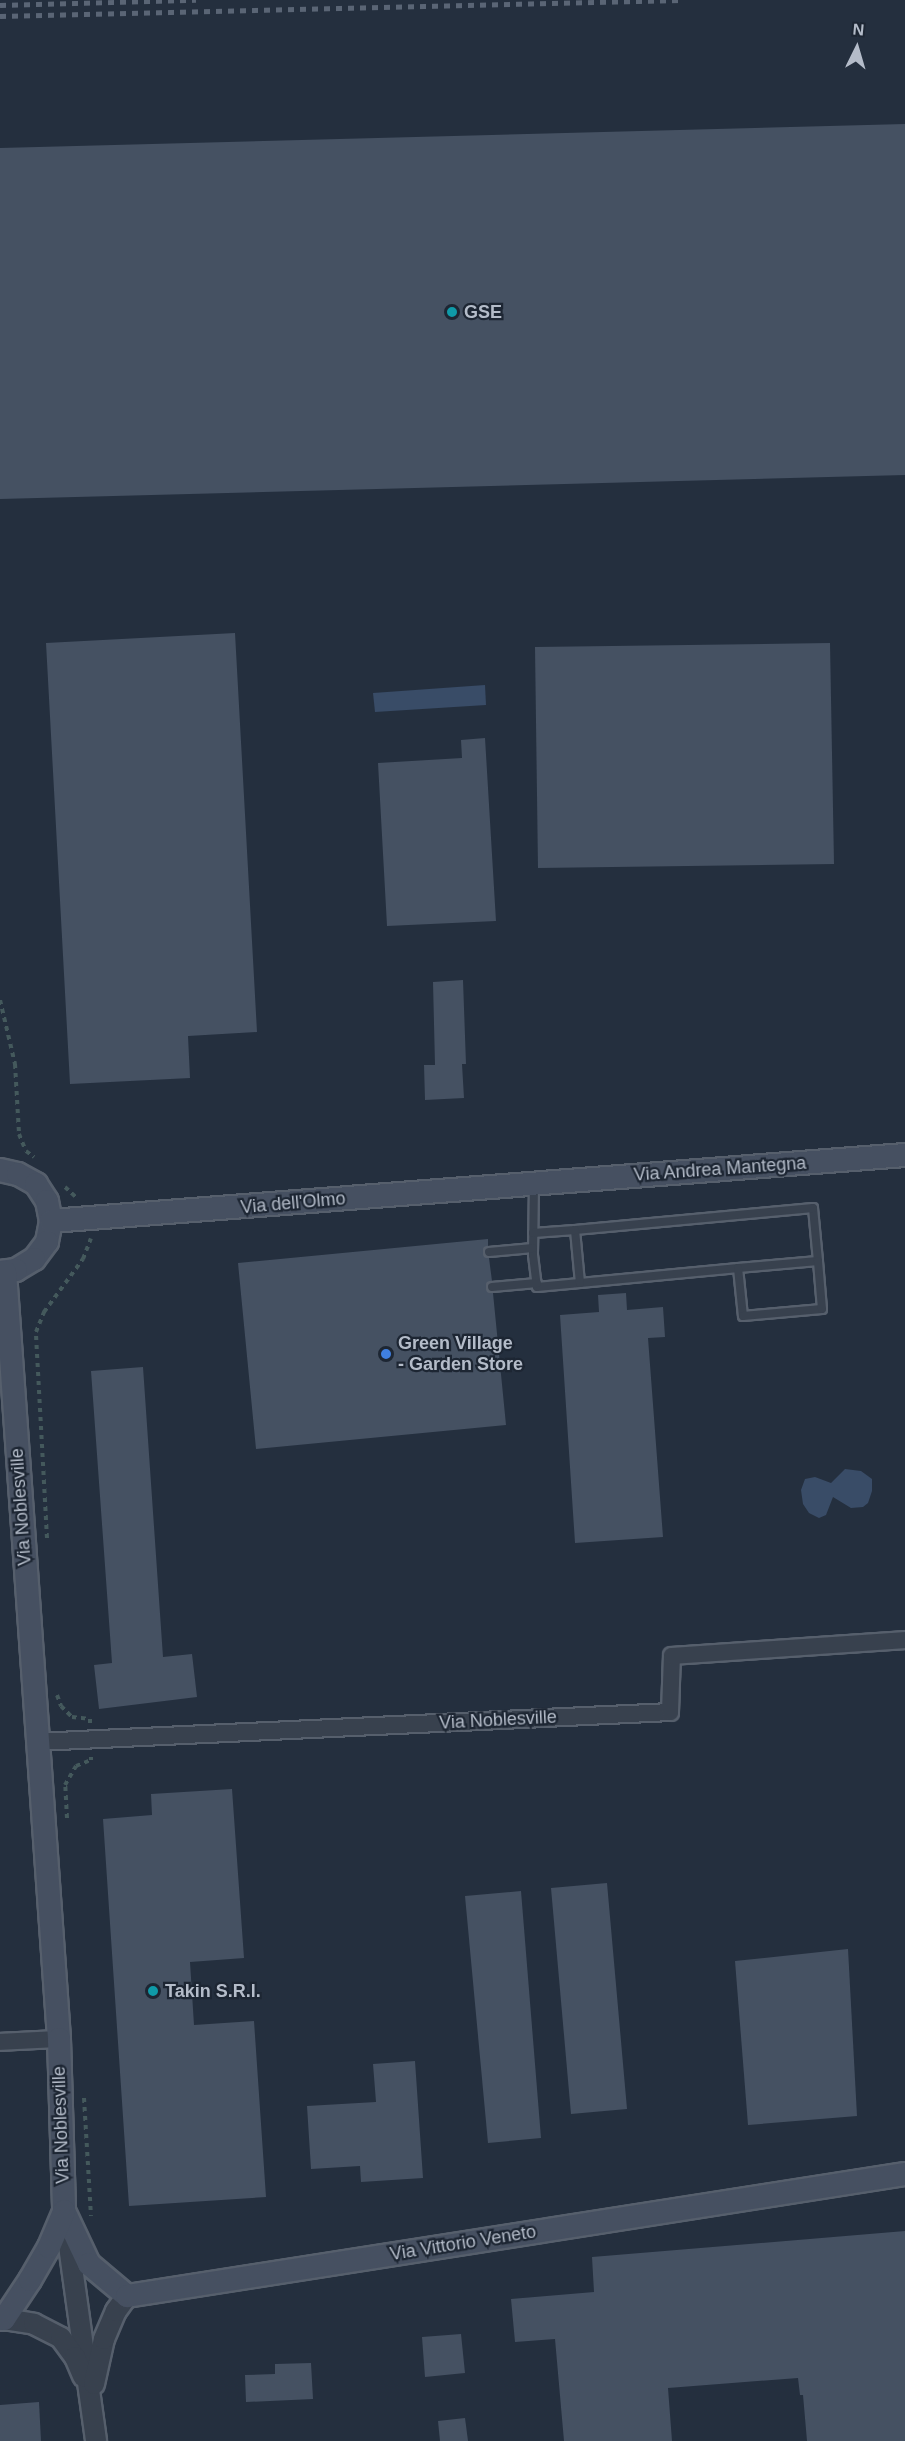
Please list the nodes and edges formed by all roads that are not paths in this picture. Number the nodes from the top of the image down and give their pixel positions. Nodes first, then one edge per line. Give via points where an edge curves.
1 (905, 1155) edge
2 (0, 1170) edge
3 (534, 1183) junction
4 (51, 1221) junction
5 (575, 1230) junction
6 (533, 1233) junction
7 (533, 1248) junction
8 (489, 1252) dead end
9 (818, 1261) junction
10 (738, 1268) junction
11 (2, 1272) edge
12 (537, 1283) junction
13 (580, 1283) junction
14 (492, 1287) dead end
15 (905, 1640) edge
16 (37, 1742) junction
17 (59, 2039) junction
18 (0, 2042) edge
19 (905, 2174) edge
20 (64, 2211) junction
21 (127, 2296) junction
22 (2, 2319) edge
23 (92, 2395) junction
24 (96, 2441) edge

1 - 3 main road, Via Andrea Mantegna
2 - 4 main road via 36,1184 47,1201
3 - 4 main road, Via dell'Olmo
3 - 6 lane
4 - 11 main road via 47,1242 34,1260 16,1270
5 - 6 lane
5 - 9 lane via 813,1208
5 - 13 lane
6 - 7 lane
7 - 8 lane
7 - 12 lane
9 - 10 lane
9 - 10 lane via 822,1309 743,1316
10 - 13 lane
11 - 16 main road, Via Noblesville
12 - 13 lane via 537,1287
12 - 14 lane
15 - 16 street, Via Noblesville via 672,1656 670,1712
16 - 17 main road, Via Noblesville
17 - 18 street
17 - 20 main road, Via Noblesville
19 - 21 main road, Via Vittorio Veneto
20 - 21 main road, Via Noblesville via 88,2264
20 - 22 main road, Via Noblesville via 45,2255
20 - 23 street
21 - 23 street via 104,2339
22 - 23 street via 34,2324 61,2338 75,2357
23 - 24 street

